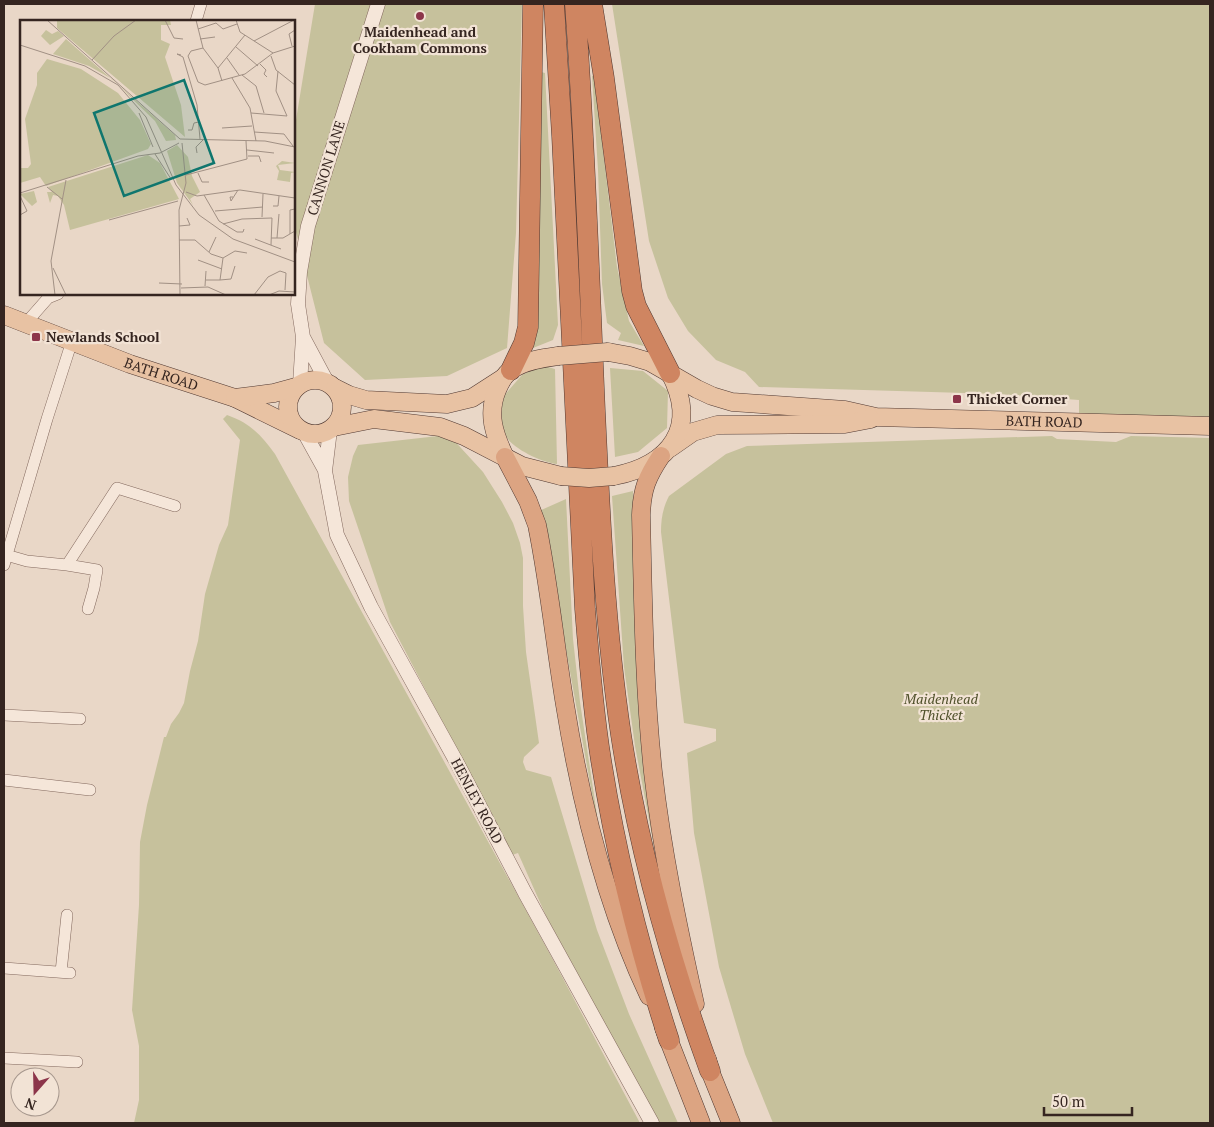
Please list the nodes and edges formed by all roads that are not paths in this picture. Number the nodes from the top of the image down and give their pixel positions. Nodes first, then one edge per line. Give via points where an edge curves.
1 (201, 4) edge
2 (378, 4) edge
3 (533, 4) edge
4 (554, 4) edge
5 (575, 4) edge
6 (592, 4) edge
7 (196, 20) edge
8 (56, 295) edge
9 (4, 315) edge
10 (26, 323) junction
11 (303, 337) junction
12 (72, 341) junction
13 (670, 373) junction
14 (507, 374) junction
15 (331, 385) junction
16 (298, 386) junction
17 (235, 398) junction
18 (876, 417) junction
19 (1210, 426) edge
20 (332, 428) junction
21 (302, 431) junction
22 (665, 452) junction
23 (505, 457) junction
24 (325, 470) junction
25 (175, 506) dead end
26 (5, 560) edge
27 (67, 565) junction
28 (88, 609) dead end
29 (4, 715) edge
30 (80, 719) dead end
31 (4, 780) edge
32 (90, 790) dead end
33 (66, 915) dead end
34 (4, 968) edge
35 (669, 1040) junction
36 (4, 1058) edge
37 (78, 1062) dead end
38 (710, 1071) junction
39 (652, 1123) edge
40 (701, 1123) edge
41 (731, 1123) edge

1 - 7 street
2 - 11 street, CANNON LANE via 308,226 298,304
3 - 14 highway via 528,327 524,343
4 - 35 highway via 585,610 592,688 619,858 641,950
5 - 38 highway via 597,458 613,677 647,869 682,996
6 - 13 highway via 632,291 636,306
8 - 10 street via 48,298
9 - 10 main road, BATH ROAD
10 - 12 main road, BATH ROAD
11 - 15 street, CANNON LANE
11 - 16 street, CANNON LANE
12 - 17 main road, BATH ROAD via 130,364
12 - 26 street
13 - 14 main road, bridge via 640,358 608,352 528,362
13 - 18 main road, BATH ROAD via 712,396 732,402 845,410
13 - 22 main road via 682,409 679,430
14 - 15 main road via 472,398 447,404 366,400
14 - 23 main road via 495,395 491,413 496,438
15 - 16 main road via 313,380
15 - 20 main road via 339,393 342,405 341,417
16 - 17 main road, BATH ROAD
16 - 21 main road via 290,396 288,407 292,422
17 - 21 main road, BATH ROAD
18 - 19 main road, BATH ROAD
18 - 22 main road, BATH ROAD via 845,424 717,425 693,432
20 - 21 main road via 315,434
20 - 23 main road via 374,419 430,425 456,432
20 - 24 street, HENLEY ROAD
21 - 24 street, HENLEY ROAD
22 - 23 main road, bridge via 636,470 589,478 530,469
22 - 38 highway via 646,481 641,514 649,729 677,927
23 - 35 highway via 537,525 566,707 602,871 634,966
24 - 39 street, HENLEY ROAD via 337,535 371,607
25 - 27 street via 117,488
26 - 27 street
27 - 28 street via 98,570
29 - 30 street
31 - 32 street
33 - 34 street via 65,973
35 - 40 highway
36 - 37 street
38 - 41 highway

